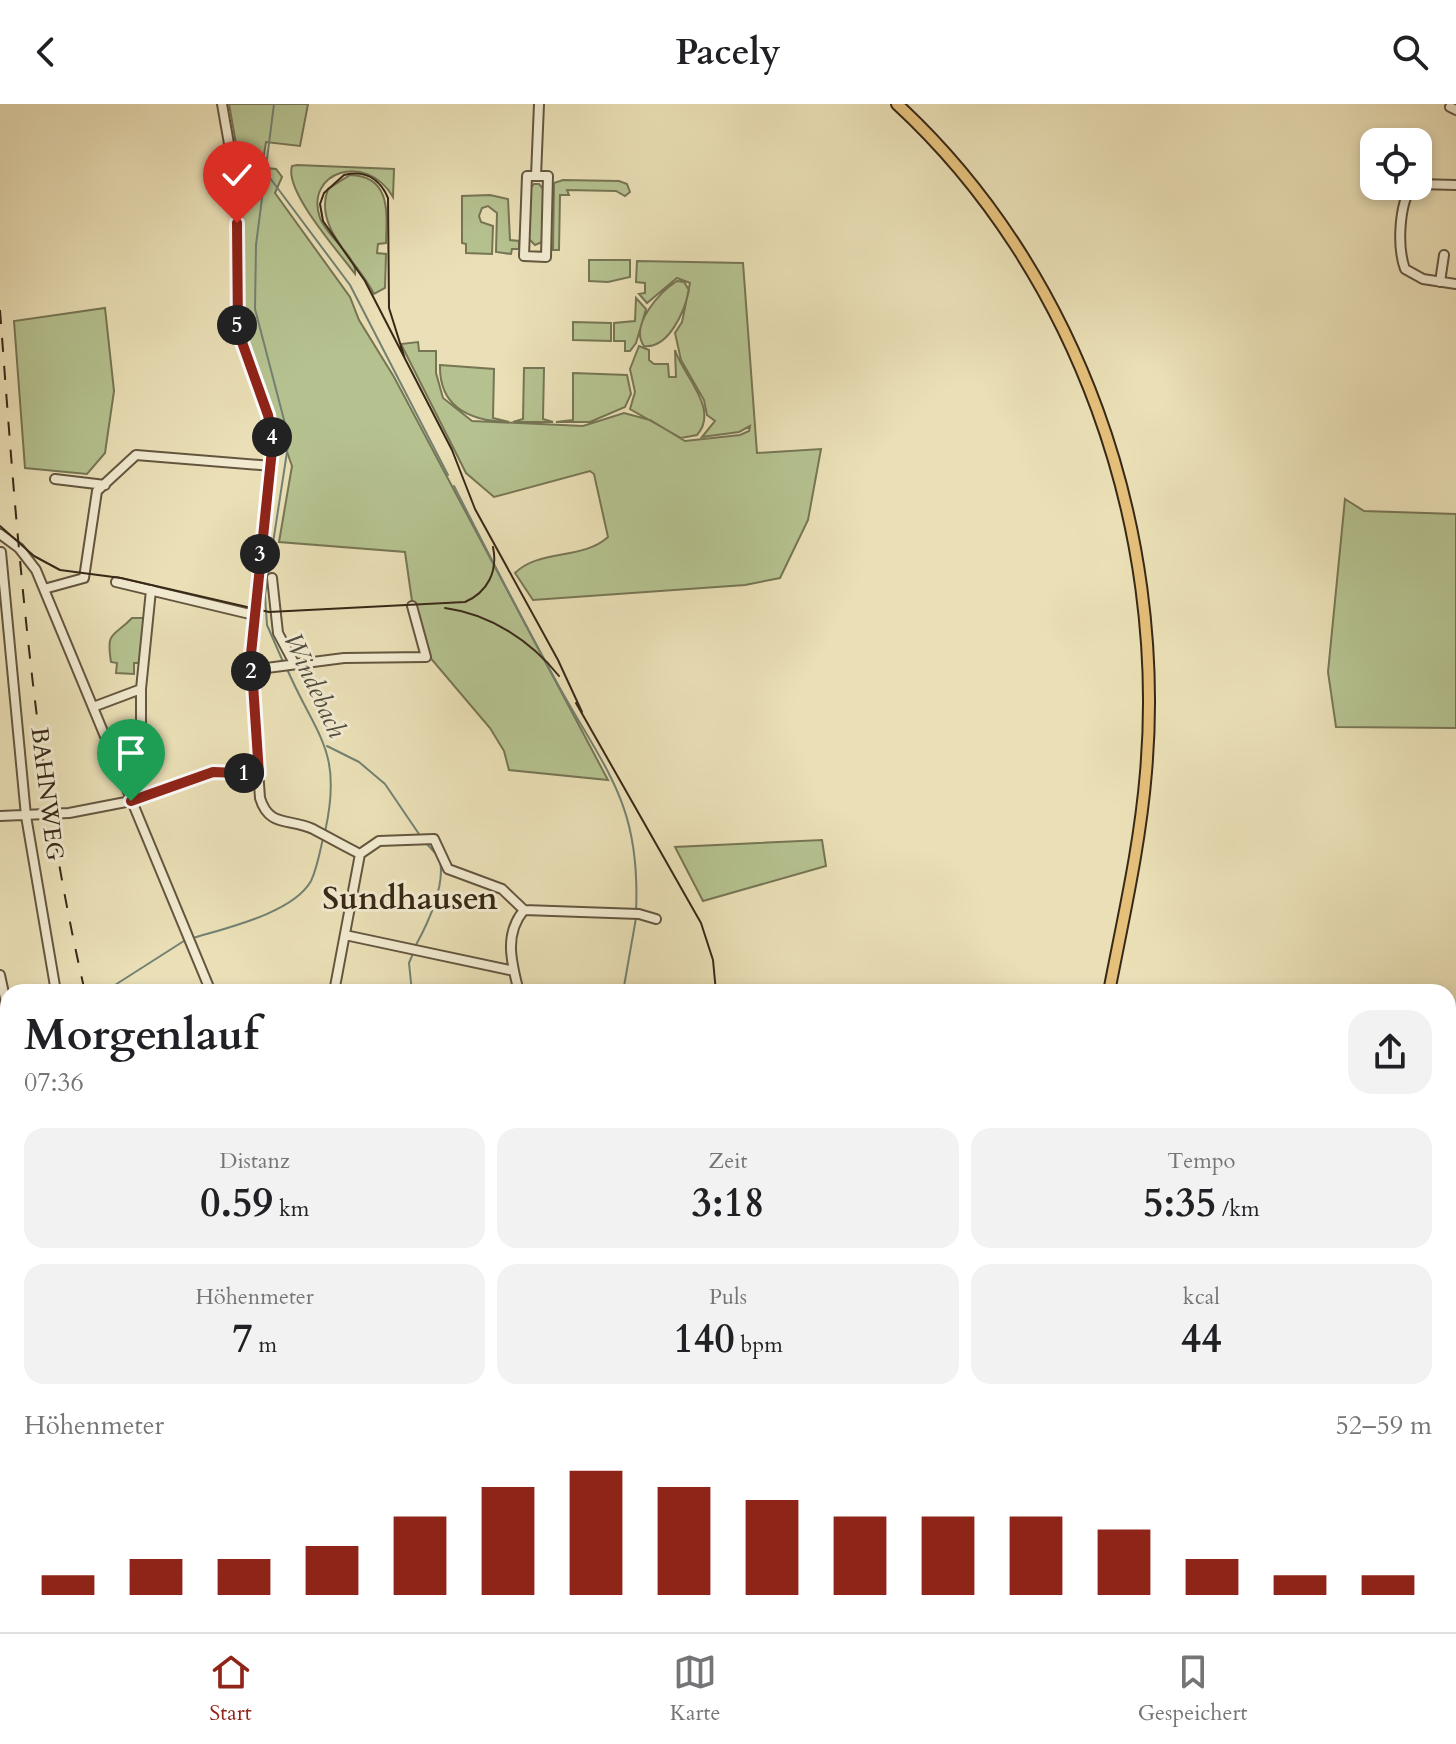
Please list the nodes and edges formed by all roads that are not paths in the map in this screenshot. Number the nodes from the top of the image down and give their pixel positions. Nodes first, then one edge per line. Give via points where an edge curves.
1 (222, 104) edge
2 (539, 104) edge
3 (897, 104) edge
4 (532, 176) junction
5 (1432, 184) edge
6 (1456, 185) edge
7 (1408, 200) edge
8 (1444, 255) dead end
9 (1440, 282) junction
10 (1456, 284) edge
11 (272, 466) junction
12 (55, 479) dead end
13 (105, 485) junction
14 (0, 534) edge
15 (1, 552) edge
16 (272, 578) dead end
17 (116, 582) dead end
18 (44, 589) junction
19 (151, 590) junction
20 (412, 606) dead end
21 (254, 615) junction
22 (287, 663) junction
23 (251, 670) junction
24 (141, 689) junction
25 (93, 707) junction
26 (111, 750) junction
27 (259, 774) junction
28 (131, 801) junction
29 (0, 816) edge
30 (26, 816) junction
31 (360, 854) junction
32 (524, 910) junction
33 (656, 919) dead end
34 (345, 935) junction
35 (514, 971) junction
36 (55, 984) edge
37 (208, 984) edge
38 (336, 984) edge
39 (517, 984) edge
40 (1111, 984) edge

1 - 11 street via 237,189 237,322 268,415
2 - 4 street
3 - 40 main road via 962,175 1036,281 1092,395 1129,516 1145,612 1149,725 1135,860
4 - 4 street via 548,176 546,257 524,256
5 - 6 street
7 - 9 street via 1401,258 1405,269
8 - 9 street
9 - 10 street
11 - 13 street via 136,455
11 - 21 street
12 - 13 street
13 - 18 street via 97,491 84,578
14 - 18 street via 28,558
15 - 30 street, BAHNWEG
16 - 22 street
17 - 19 street
18 - 25 street
19 - 21 street
19 - 24 street
20 - 22 street via 426,657
21 - 23 street
22 - 23 street
23 - 27 street
24 - 25 street
24 - 26 street via 141,738
25 - 26 street
26 - 28 street
27 - 28 street via 213,772
27 - 31 street via 260,798 271,817 308,827
28 - 30 street
28 - 37 street
29 - 30 street
30 - 36 street, BAHNWEG
31 - 32 street via 379,841 434,839 448,869 502,889
31 - 34 street
32 - 33 street
32 - 35 street via 509,949
34 - 35 street
34 - 38 street
35 - 39 street

